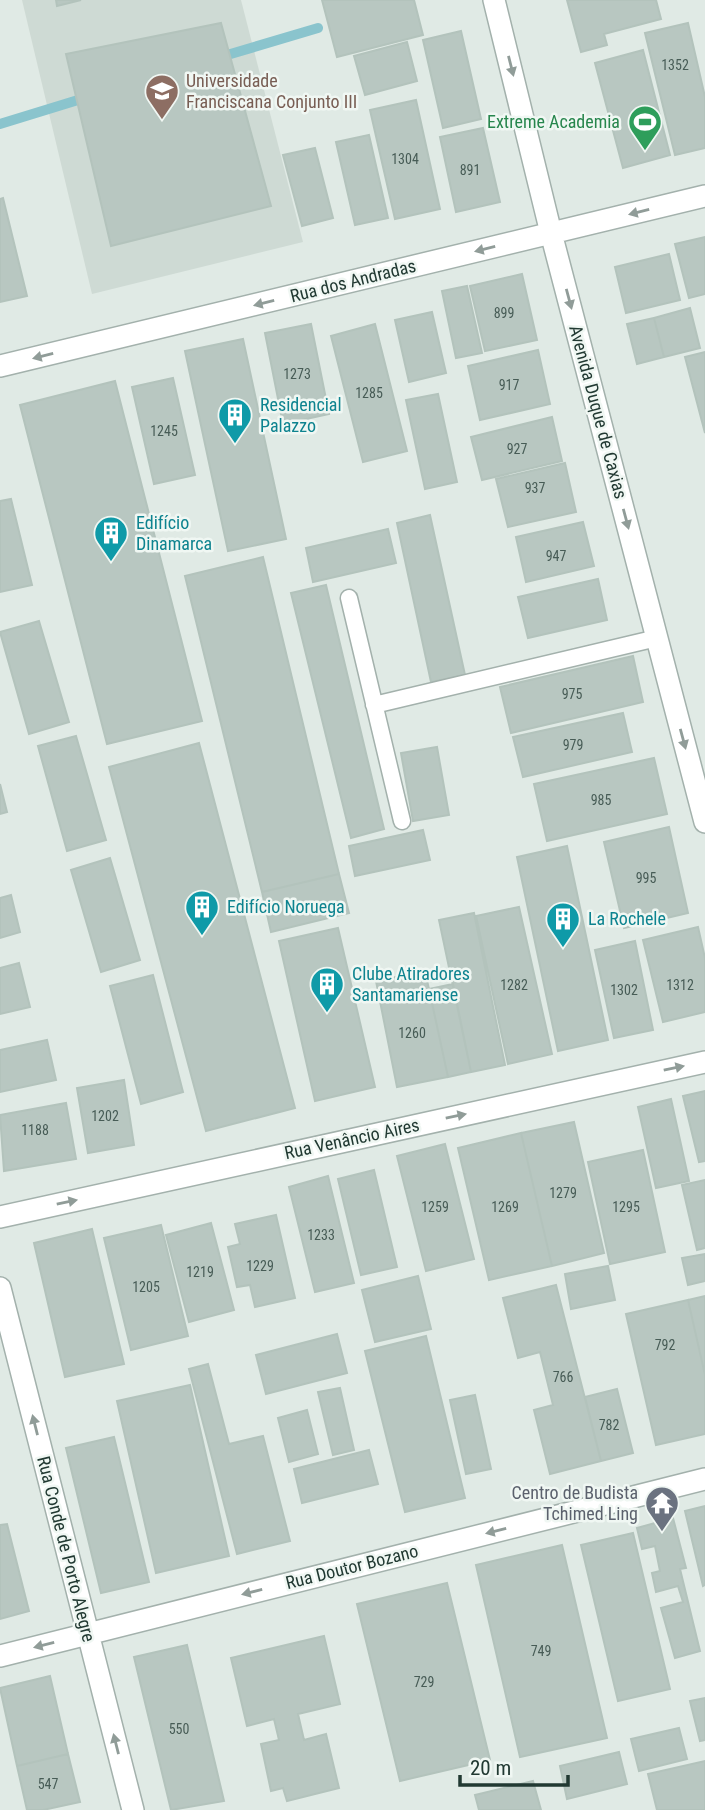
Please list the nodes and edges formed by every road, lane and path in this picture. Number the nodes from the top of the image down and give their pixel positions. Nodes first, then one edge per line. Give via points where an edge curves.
1 (494, 0) edge
2 (705, 196) edge
3 (551, 233) junction
4 (0, 366) edge
5 (349, 598) dead end
6 (657, 638) junction
7 (374, 705) junction
8 (402, 821) dead end
9 (705, 822) edge
10 (705, 1062) edge
11 (0, 1217) edge
12 (0, 1288) edge
13 (705, 1479) edge
14 (88, 1633) junction
15 (0, 1656) edge
16 (133, 1810) edge

1 -> 3 street, Avenida Duque de Caxias
2 -> 3 street, Rua dos Andradas
3 -> 4 street, Rua dos Andradas
3 -> 6 street, Avenida Duque de Caxias
5 - 7 lane
6 - 7 lane
6 -> 9 street, Avenida Duque de Caxias
7 - 8 lane
11 -> 10 street, Rua Venâncio Aires
14 -> 12 street, Rua Conde de Porto Alegre
13 -> 14 street, Rua Doutor Bozano
14 -> 15 street, Rua Doutor Bozano
16 -> 14 street, Rua Conde de Porto Alegre

